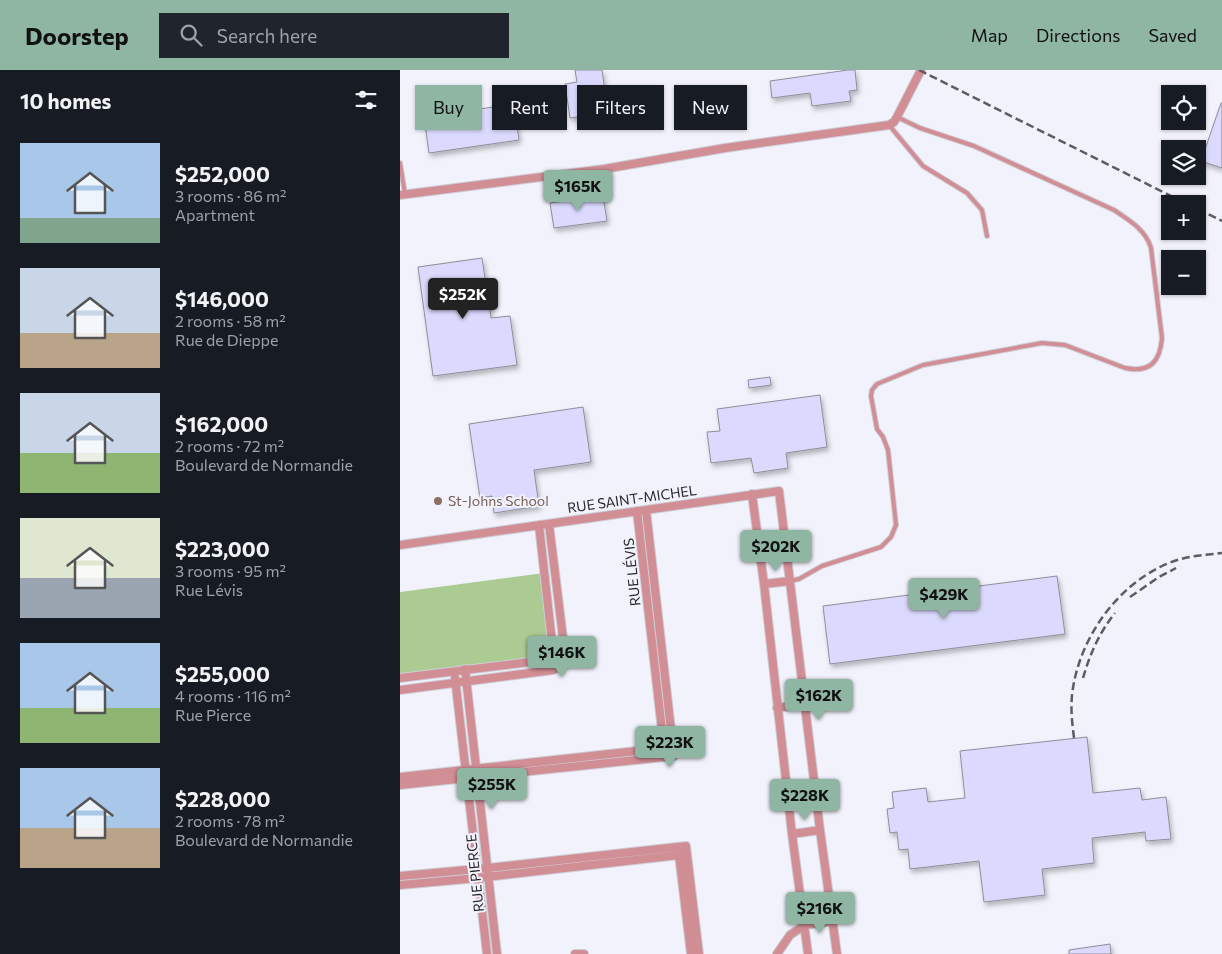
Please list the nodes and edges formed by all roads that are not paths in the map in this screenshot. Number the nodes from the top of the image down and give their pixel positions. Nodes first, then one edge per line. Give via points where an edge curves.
1 (921, 70) edge
2 (898, 117) junction
3 (889, 125) junction
4 (400, 164) edge
5 (402, 194) edge
6 (987, 236) dead end
7 (752, 494) junction
8 (646, 510) junction
9 (637, 511) junction
10 (549, 524) junction
11 (539, 525) junction
12 (400, 545) edge
13 (790, 581) junction
14 (764, 584) junction
15 (660, 630) junction
16 (651, 631) junction
17 (552, 658) junction
18 (562, 666) junction
19 (465, 669) junction
20 (455, 671) junction
21 (400, 678) edge
22 (467, 681) junction
23 (456, 683) junction
24 (400, 690) edge
25 (806, 704) junction
26 (777, 708) junction
27 (664, 748) junction
28 (674, 756) junction
29 (569, 763) junction
30 (477, 773) junction
31 (466, 775) junction
32 (400, 777) edge
33 (400, 785) edge
34 (820, 830) junction
35 (792, 834) junction
36 (686, 846) junction
37 (679, 855) junction
38 (582, 857) junction
39 (582, 866) junction
40 (488, 868) junction
41 (477, 869) junction
42 (400, 876) edge
43 (488, 877) junction
44 (478, 878) junction
45 (400, 885) edge
46 (833, 922) junction
47 (805, 925) junction
48 (487, 954) edge
49 (497, 954) edge
50 (575, 954) edge
51 (584, 954) edge
52 (691, 954) edge
53 (698, 954) edge
54 (777, 954) edge
55 (808, 954) edge
56 (837, 954) edge

1 - 2 street
2 - 3 street
2 - 13 lane via 974,146 1128,219 1142,232 1151,248 1162,338 1160,351 1150,366 1135,370 1065,344 1042,343 923,366 877,384 871,396 877,429 888,450 896,525 891,537 881,547 822,566
3 - 5 street via 604,169
3 - 6 lane via 923,166 967,193 982,210
4 - 5 lane
7 - 8 street, RUE SAINT-MICHEL
7 - 13 street, RUE SAINT-MICHEL via 779,491
7 - 14 street
8 - 9 street, RUE SAINT-MICHEL
8 - 15 street, RUE LÉVIS
9 - 10 street, RUE SAINT-MICHEL
9 - 16 street, RUE LÉVIS
10 - 11 street, RUE SAINT-MICHEL
10 - 18 street via 565,654
11 - 12 street, RUE SAINT-MICHEL
11 - 17 street
13 - 14 street
13 - 25 street
14 - 26 street
15 - 16 street
15 - 28 street, RUE LÉVIS
16 - 27 street, RUE LÉVIS
17 - 18 street
17 - 19 street
18 - 22 street via 553,670
19 - 20 street
19 - 22 street, RUE PIERCE
20 - 21 street
20 - 23 street, RUE PIERCE
22 - 23 street
22 - 30 street, RUE PIERCE
23 - 24 street
23 - 31 street, RUE PIERCE
25 - 26 street
25 - 34 street
26 - 35 street
27 - 28 street
27 - 29 street
28 - 29 street
29 - 30 street
30 - 31 street
30 - 40 street, RUE PIERCE
31 - 32 street
31 - 33 street
31 - 41 street, RUE PIERCE
34 - 35 street
34 - 46 street
35 - 47 street
36 - 37 street
36 - 38 street
36 - 53 street
37 - 39 street
37 - 52 street
38 - 39 street
38 - 40 street
39 - 43 street
40 - 41 street
40 - 43 street, RUE PIERCE
41 - 42 street
41 - 44 street, RUE PIERCE
43 - 44 street
43 - 49 street, RUE PIERCE
44 - 45 street
44 - 48 street, RUE PIERCE
46 - 47 street
46 - 56 street
47 - 54 street via 790,935
47 - 55 street
50 - 51 street

